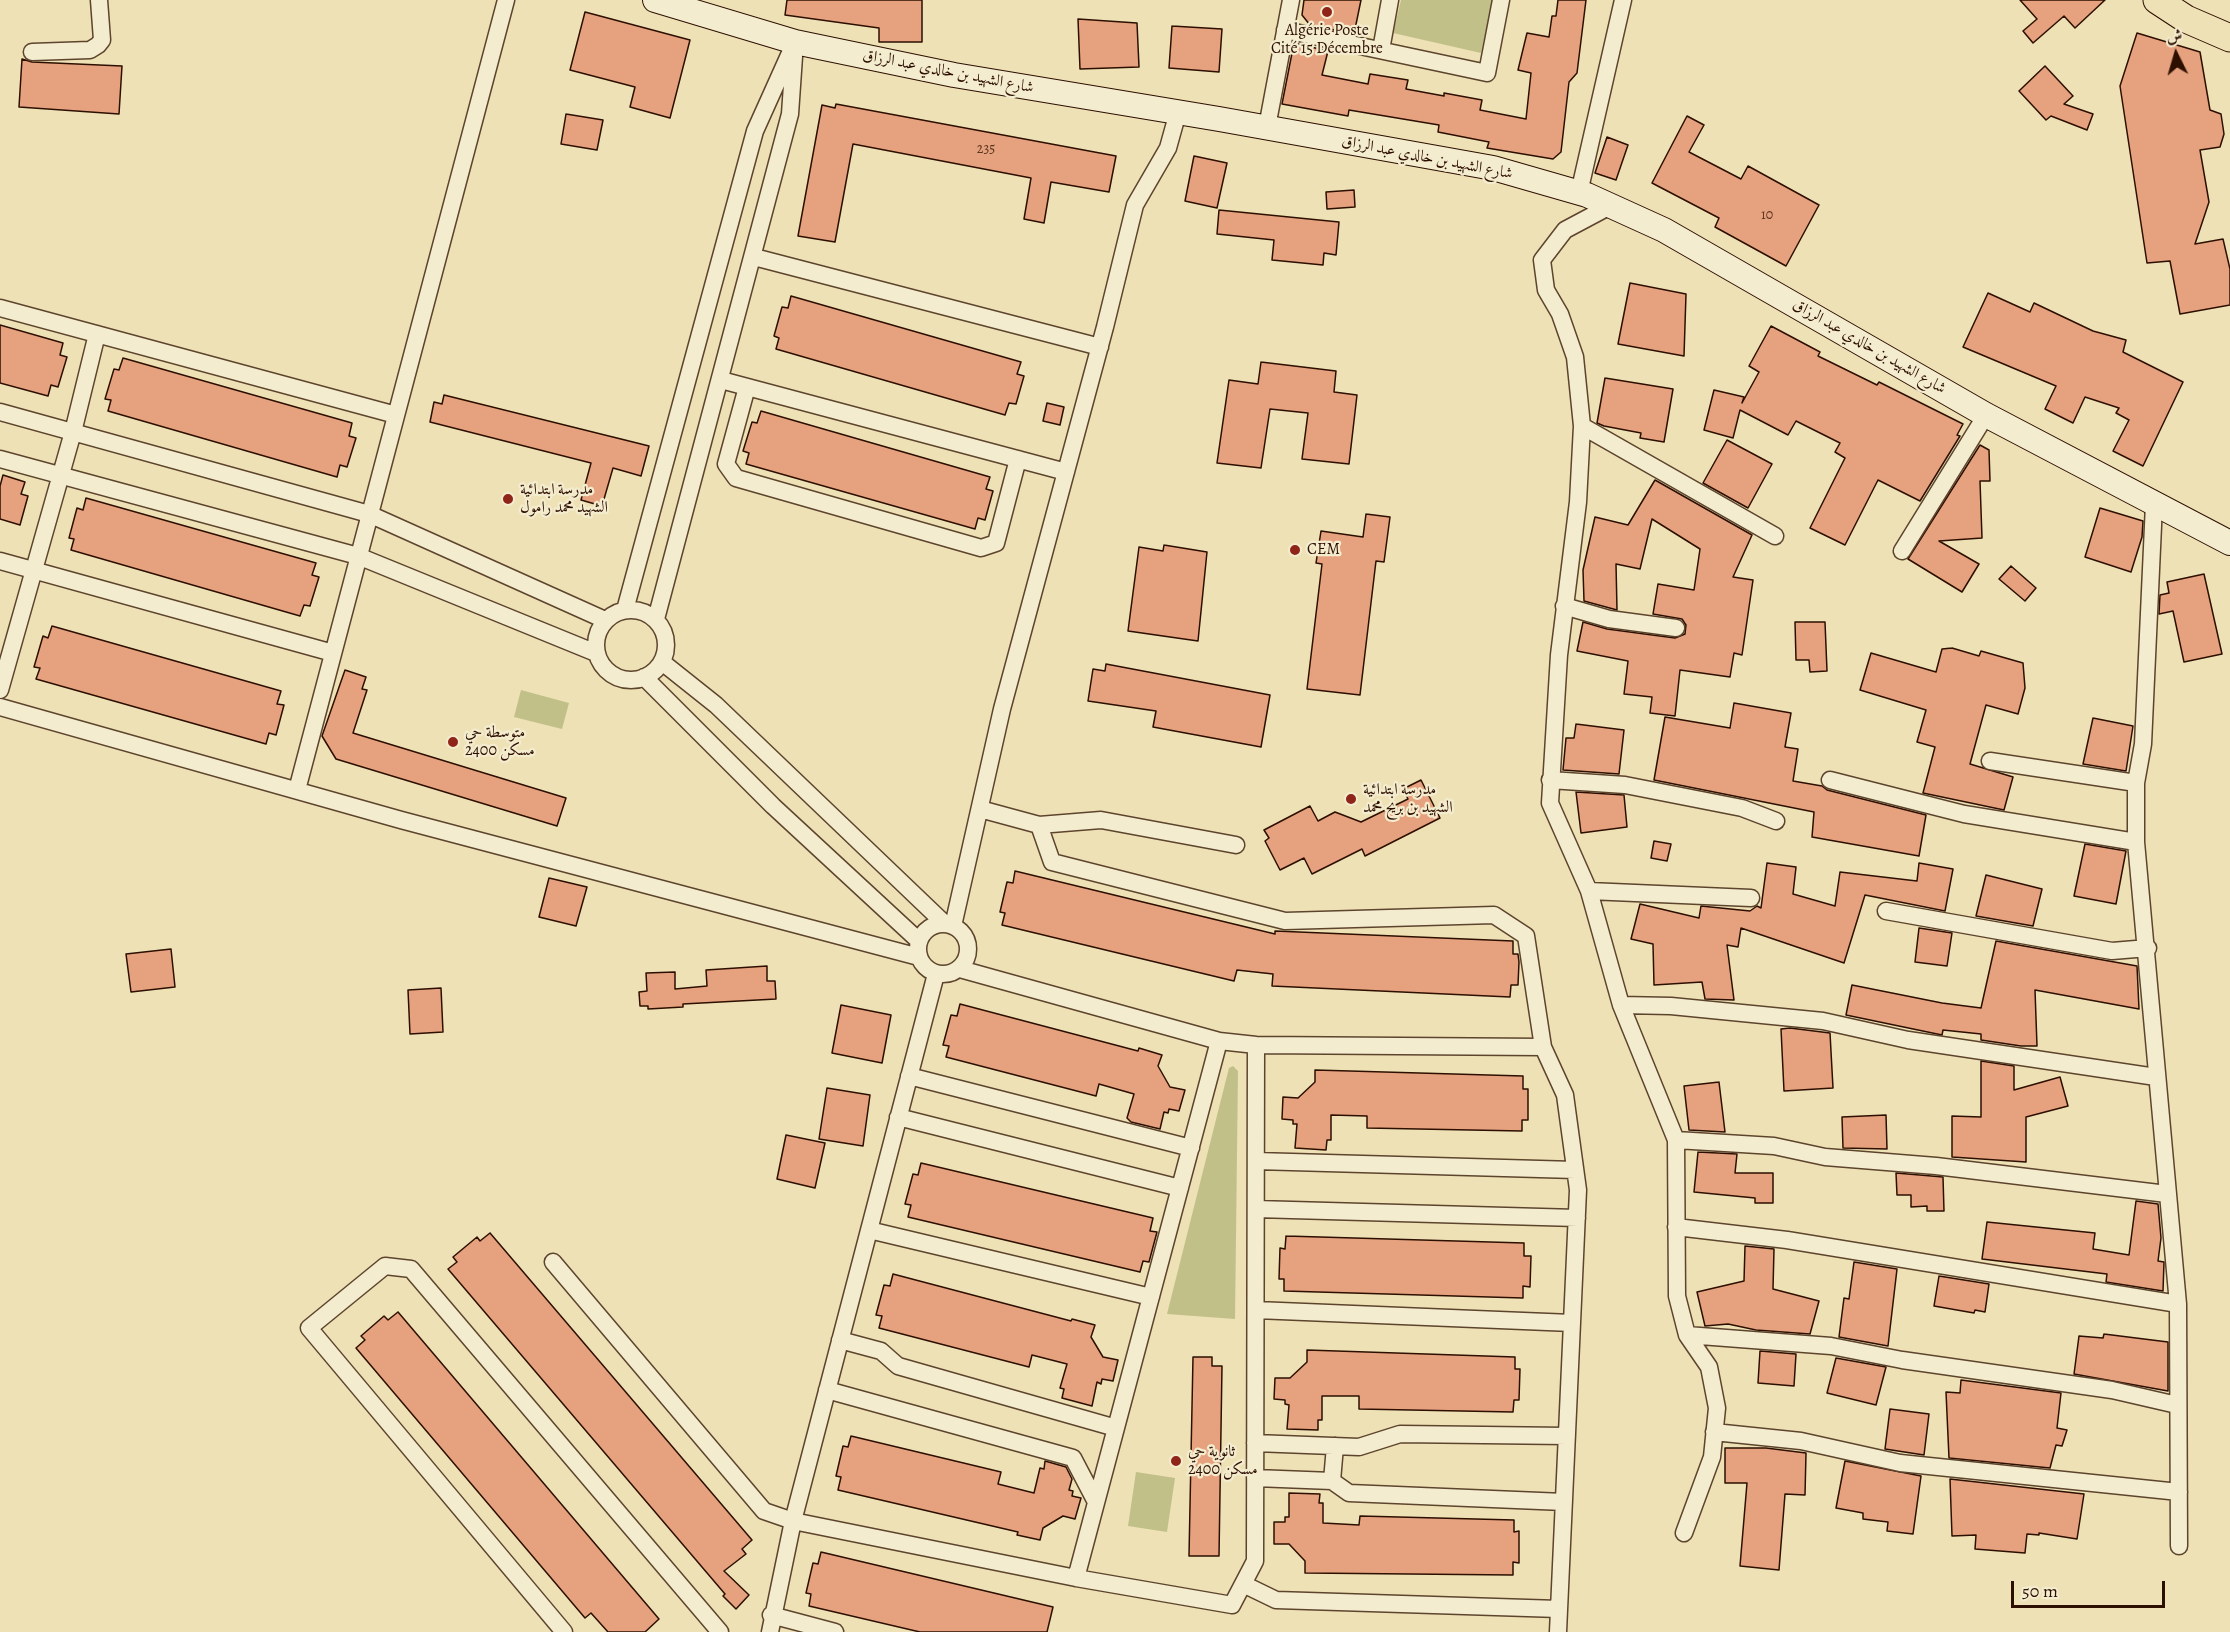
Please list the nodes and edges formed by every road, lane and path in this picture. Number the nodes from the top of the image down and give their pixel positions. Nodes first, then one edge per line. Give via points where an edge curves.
1 (99, 0) edge
2 (506, 0) edge
3 (655, 0) edge
4 (1291, 0) edge
5 (1390, 0) edge
6 (1501, 0) edge
7 (1623, 0) edge
8 (2157, 0) edge
9 (1285, 30) junction
10 (2230, 38) edge
11 (795, 42) junction
12 (1381, 50) junction
13 (32, 52) dead end
14 (1178, 112) junction
15 (1267, 128) junction
16 (1579, 193) junction
17 (1612, 206) junction
18 (754, 257) junction
19 (0, 308) edge
20 (97, 334) junction
21 (1100, 347) junction
22 (721, 380) junction
23 (747, 387) junction
24 (0, 412) edge
25 (396, 415) junction
26 (1986, 415) junction
27 (1582, 426) junction
28 (73, 432) junction
29 (0, 459) edge
30 (1018, 459) junction
31 (1066, 472) junction
32 (60, 475) junction
33 (2154, 504) junction
34 (369, 514) junction
35 (1775, 536) dead end
36 (2230, 543) edge
37 (1902, 551) dead end
38 (358, 556) junction
39 (0, 561) edge
40 (34, 571) junction
41 (1564, 606) junction
42 (625, 610) junction
43 (656, 619) junction
44 (605, 620) junction
45 (1676, 628) dead end
46 (333, 652) junction
47 (596, 653) junction
48 (662, 662) junction
49 (644, 678) junction
50 (0, 690) edge
51 (0, 707) edge
52 (1990, 761) dead end
53 (1550, 780) junction
54 (1830, 780) dead end
55 (2136, 783) junction
56 (297, 790) junction
57 (980, 809) junction
58 (1776, 821) dead end
59 (1039, 825) junction
60 (2136, 842) junction
61 (1236, 845) dead end
62 (1589, 891) junction
63 (1751, 898) dead end
64 (1886, 911) dead end
65 (949, 925) junction
66 (2148, 948) junction
67 (919, 949) junction
68 (960, 969) junction
69 (936, 974) junction
70 (1621, 1005) junction
71 (1219, 1041) junction
72 (1257, 1046) junction
73 (1543, 1047) junction
74 (909, 1076) junction
75 (2156, 1077) junction
76 (898, 1117) junction
77 (1676, 1140) junction
78 (1191, 1148) junction
79 (1256, 1161) junction
80 (1575, 1170) junction
81 (1180, 1188) junction
82 (2167, 1194) junction
83 (1256, 1209) junction
84 (1576, 1218) junction
85 (1676, 1227) junction
86 (869, 1230) junction
87 (553, 1262) dead end
88 (1151, 1297) junction
89 (2178, 1304) junction
90 (1256, 1310) junction
91 (1572, 1323) junction
92 (1687, 1335) junction
93 (840, 1340) junction
94 (827, 1390) junction
95 (2177, 1406) junction
96 (1116, 1428) junction
97 (1714, 1432) junction
98 (1567, 1436) junction
99 (1255, 1443) junction
100 (1335, 1446) junction
101 (1255, 1478) junction
102 (1332, 1481) junction
103 (2179, 1492) junction
104 (1096, 1502) junction
105 (1564, 1502) junction
106 (793, 1521) junction
107 (1684, 1533) dead end
108 (2179, 1546) dead end
109 (1076, 1578) junction
110 (1243, 1584) junction
111 (1559, 1609) junction
112 (770, 1624) edge
113 (812, 1629) edge
114 (564, 1632) edge
115 (720, 1632) edge
116 (835, 1632) edge
117 (1558, 1632) edge

1 - 13 street via 102,40 98,45 90,50
2 - 25 street
3 - 11 main road, شارع الشهيد بن خالدي عبد الرزاق
4 - 9 street
5 - 12 street
6 - 12 street via 1487,73
7 - 16 street
8 - 10 main road via 2186,19
9 - 12 street
9 - 15 street
11 - 14 main road, شارع الشهيد بن خالدي عبد الرزاق via 954,75
11 - 18 street via 790,114
11 - 42 street via 755,131
14 - 15 main road, شارع الشهيد بن خالدي عبد الرزاق
14 - 21 street via 1168,148 1135,205
15 - 16 main road, شارع الشهيد بن خالدي عبد الرزاق via 1492,168
16 - 17 main road, شارع الشهيد بن خالدي عبد الرزاق
17 - 26 main road, شارع الشهيد بن خالدي عبد الرزاق via 1674,236
17 - 27 street via 1565,230 1542,260 1546,290 1560,314 1575,357
18 - 21 street
18 - 22 street
19 - 20 street
20 - 25 street
20 - 28 street
21 - 31 street
22 - 23 street
22 - 43 street
23 - 30 street
23 - 30 street via 726,464 736,478 981,548 996,543
24 - 28 street
25 - 34 street
26 - 33 main road, شارع الشهيد بن خالدي عبد الرزاق
26 - 37 street
27 - 35 street
27 - 41 street via 1578,502
28 - 32 street
28 - 34 street
29 - 32 street
30 - 31 street
31 - 57 street via 1002,709
32 - 38 street
32 - 40 street
33 - 36 main road, شارع الشهيد بن خالدي عبد الرزاق
33 - 55 street via 2143,744
34 - 38 street
34 - 44 street
38 - 46 street
38 - 47 street
39 - 40 street
40 - 46 street
40 - 50 street
41 - 45 street via 1609,619
41 - 53 street
42 - 43 street via 636,609
42 - 44 street
43 - 48 street via 666,639
44 - 47 street via 599,630
46 - 56 street
47 - 49 street via 601,664 615,675 632,680
48 - 49 street
48 - 65 street via 716,705
49 - 67 street
51 - 56 street
52 - 55 street
53 - 58 street via 1625,785 1742,808
53 - 62 street via 1550,803
54 - 60 street via 1964,814
55 - 60 street
56 - 67 street
57 - 59 street
57 - 65 street
59 - 61 street via 1101,820
59 - 73 street via 1052,862 1285,921 1494,915 1526,936
60 - 66 street
62 - 63 street
62 - 70 street
64 - 66 street via 2112,951
65 - 67 street via 929,928
65 - 68 street via 966,937 969,946
66 - 75 street
67 - 69 street via 928,970
68 - 69 street
68 - 71 street
69 - 74 street
70 - 75 street via 1823,1021 1908,1040
70 - 77 street
71 - 72 street
71 - 78 street
72 - 73 street
72 - 79 street
73 - 80 street via 1565,1095
74 - 76 street
74 - 78 street
75 - 82 street
76 - 81 street
76 - 86 street
77 - 82 street via 1774,1146 1825,1157
77 - 85 street
78 - 81 street
79 - 80 street
79 - 83 street
80 - 84 street
81 - 88 street
82 - 89 street
83 - 84 street
83 - 90 street
84 - 91 street
85 - 89 street via 1833,1247
85 - 92 street via 1677,1296
86 - 88 street
86 - 93 street
87 - 106 street via 764,1511
88 - 96 street
89 - 95 street
90 - 91 street
90 - 99 street
91 - 98 street
92 - 95 street via 1832,1346 2112,1390
92 - 97 street via 1709,1367 1717,1408
93 - 94 street
93 - 96 street via 881,1351 898,1366
94 - 104 street via 1073,1458
94 - 106 street
95 - 103 street
96 - 104 street
97 - 103 street via 1801,1441 1900,1463
97 - 107 street via 1712,1456
98 - 100 street via 1400,1434 1359,1447
98 - 105 street
99 - 100 street
99 - 101 street
100 - 102 street
101 - 102 street
101 - 110 street via 1255,1562
102 - 105 street via 1349,1493
103 - 108 street
104 - 109 street
105 - 111 street
106 - 109 street
106 - 112 street
109 - 110 street via 1232,1605
110 - 111 street via 1276,1600
111 - 117 street
112 - 113 street
113 - 116 street
114 - 115 street via 309,1328 385,1266 411,1269

